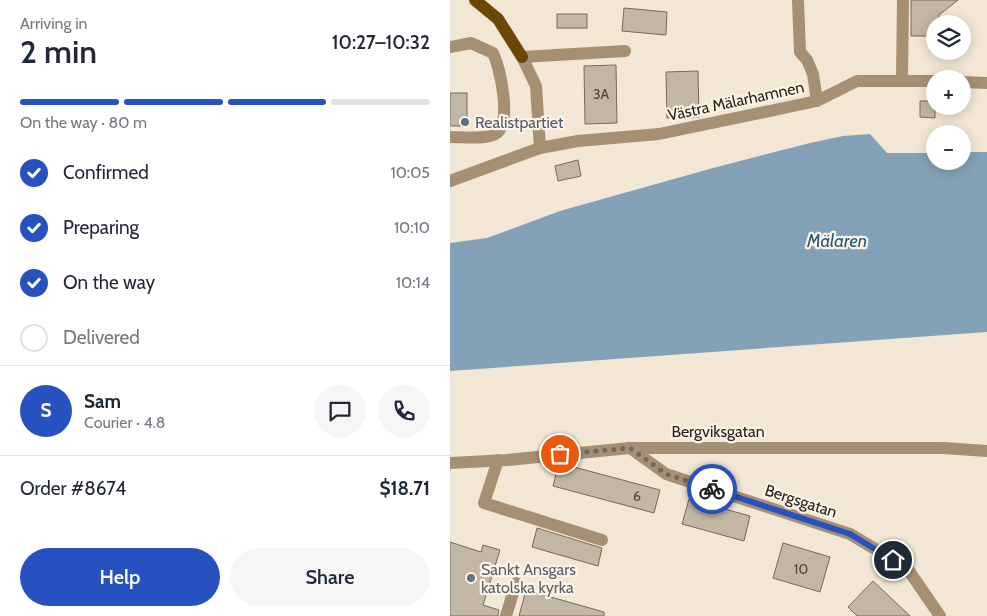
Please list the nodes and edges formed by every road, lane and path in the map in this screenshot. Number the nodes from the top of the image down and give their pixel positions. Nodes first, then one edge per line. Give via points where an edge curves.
1 (475, 0) edge
2 (798, 0) edge
3 (903, 0) edge
4 (450, 48) edge
5 (625, 50) dead end
6 (522, 57) junction
7 (902, 80) junction
8 (926, 81) edge
9 (971, 82) edge
10 (987, 83) edge
11 (818, 101) junction
12 (450, 137) edge
13 (540, 148) junction
14 (450, 181) edge
15 (630, 448) junction
16 (987, 452) edge
17 (498, 460) junction
18 (450, 463) edge
19 (602, 540) dead end
20 (516, 582) dead end
21 (506, 616) edge
22 (940, 616) edge

1 - 6 main road via 498,19
2 - 11 street via 800,52 813,74
3 - 7 street
4 - 12 street via 471,43 493,53 499,65 504,122 499,132 490,136
5 - 6 street
6 - 13 street via 536,86
7 - 8 street, Västra Mälarhamnen
7 - 11 street, Västra Mälarhamnen via 857,82
9 - 10 street
11 - 13 street, Västra Mälarhamnen via 659,134 578,141
13 - 14 street, Västra Mälarhamnen
15 - 16 street, Bergviksgatan via 943,448
15 - 17 street, Bergviksgatan
15 - 22 street, Bergsgatan via 666,474 850,534 907,568
17 - 18 street, Bergviksgatan
17 - 19 street via 483,507
20 - 21 street

